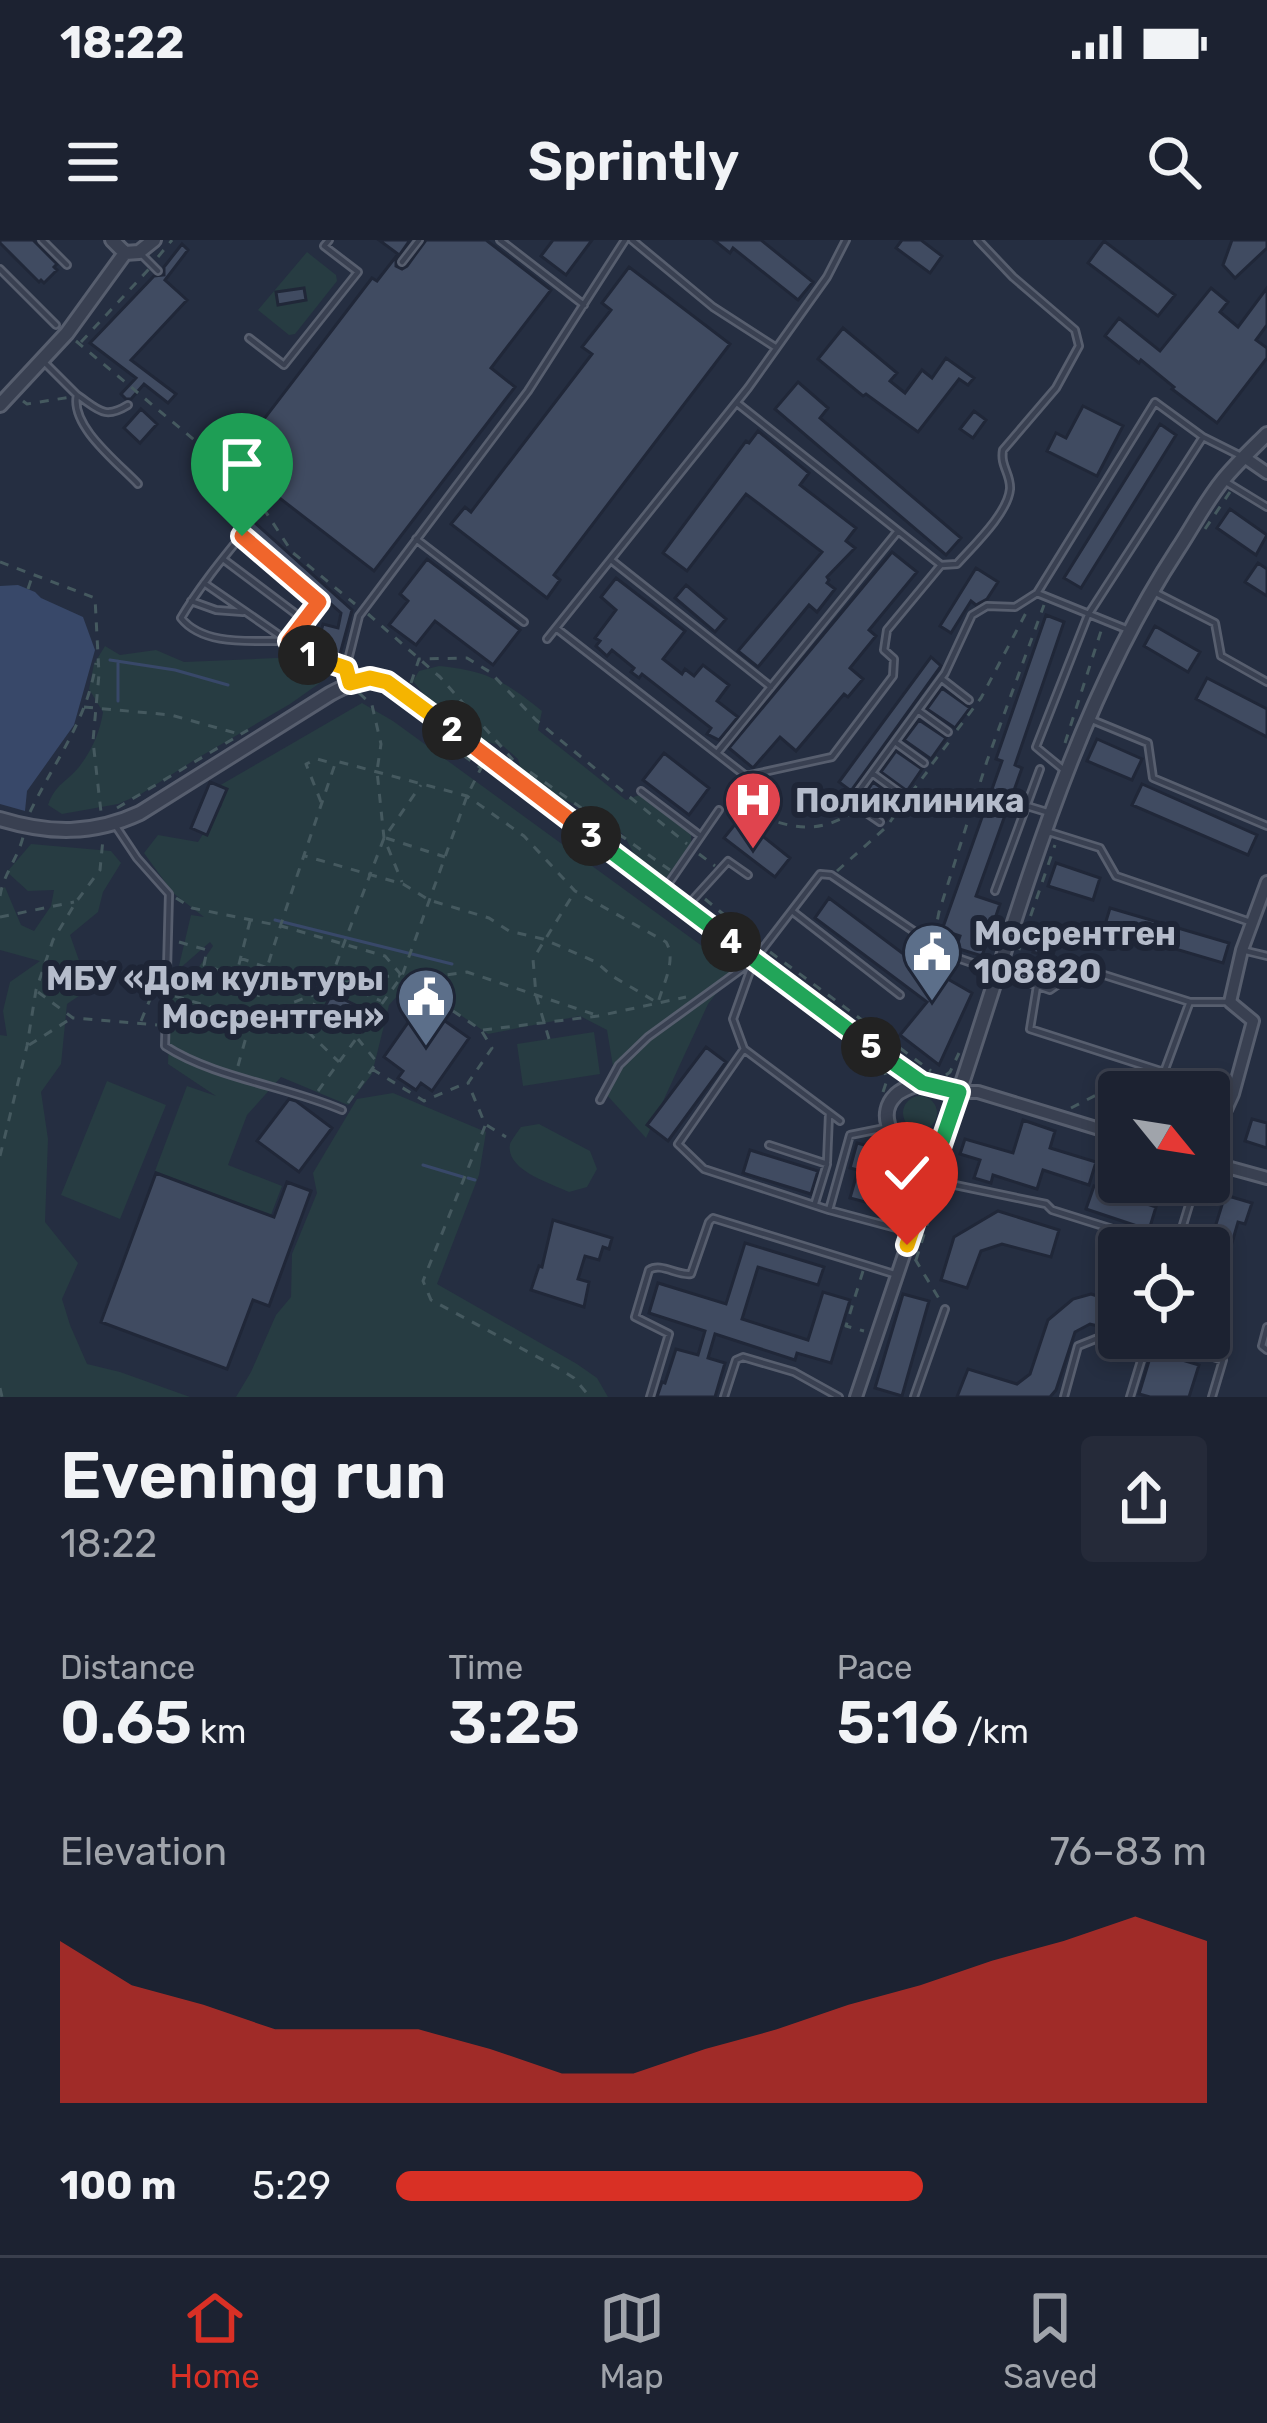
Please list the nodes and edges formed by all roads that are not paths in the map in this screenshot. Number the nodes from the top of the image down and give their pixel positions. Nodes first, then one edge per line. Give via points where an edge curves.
1 (42, 240) edge
2 (112, 240) edge
3 (154, 240) edge
4 (329, 240) edge
5 (419, 240) edge
6 (500, 240) edge
7 (628, 240) edge
8 (845, 240) edge
9 (978, 240) edge
10 (520, 244) dead end
11 (514, 251) junction
12 (132, 252) junction
13 (402, 262) dead end
14 (67, 265) dead end
15 (155, 268) road end
16 (0, 269) edge
17 (584, 305) junction
18 (62, 329) junction
19 (249, 338) dead end
20 (775, 347) junction
21 (42, 360) junction
22 (77, 395) junction
23 (737, 403) junction
24 (0, 405) edge
25 (128, 405) road end
26 (1267, 434) edge
27 (1202, 437) junction
28 (1244, 458) junction
29 (1267, 473) edge
30 (1223, 480) junction
31 (138, 484) dead end
32 (1267, 507) edge
33 (898, 532) junction
34 (416, 538) junction
35 (223, 559) junction
36 (611, 560) junction
37 (940, 565) junction
38 (204, 584) junction
39 (1151, 590) junction
40 (1036, 593) junction
41 (190, 601) junction
42 (248, 613) junction
43 (1088, 615) junction
44 (304, 620) junction
45 (524, 622) dead end
46 (556, 628) junction
47 (1128, 630) junction
48 (547, 639) dead end
49 (289, 641) junction
50 (346, 668) junction
51 (942, 679) junction
52 (353, 682) junction
53 (1267, 682) edge
54 (771, 687) junction
55 (969, 700) dead end
56 (919, 711) junction
57 (1086, 718) junction
58 (948, 732) dead end
59 (895, 742) junction
60 (717, 753) junction
61 (924, 763) dead end
62 (1040, 769) dead end
63 (1066, 771) junction
64 (872, 772) junction
65 (641, 791) dead end
66 (901, 794) dead end
67 (1027, 806) junction
68 (718, 810) road end
69 (1050, 813) junction
70 (0, 819) edge
71 (880, 822) dead end
72 (115, 825) junction
73 (1267, 826) edge
74 (1043, 831) junction
75 (700, 836) junction
76 (748, 875) dead end
77 (1267, 882) edge
78 (662, 891) junction
79 (995, 892) dead end
80 (686, 909) junction
81 (792, 911) junction
82 (1251, 922) junction
83 (1242, 950) junction
84 (1267, 956) edge
85 (754, 960) junction
86 (998, 974) junction
87 (1037, 986) junction
88 (900, 995) dead end
89 (1190, 1002) junction
90 (1230, 1002) junction
91 (1253, 1021) junction
92 (1267, 1024) edge
93 (744, 1049) junction
94 (1161, 1071) edge
95 (1164, 1071) edge
96 (922, 1083) junction
97 (959, 1092) junction
98 (1230, 1093) edge
99 (1233, 1094) junction
100 (600, 1100) dead end
101 (1230, 1101) edge
102 (342, 1110) road end
103 (830, 1114) junction
104 (840, 1120) dead end
105 (889, 1127) junction
106 (1098, 1129) edge
107 (769, 1145) dead end
108 (940, 1148) junction
109 (827, 1164) junction
110 (1230, 1168) edge
111 (1267, 1178) edge
112 (929, 1179) junction
113 (814, 1205) junction
114 (829, 1210) junction
115 (1107, 1227) edge
116 (909, 1238) junction
117 (897, 1274) junction
118 (945, 1309) road end
119 (1267, 1328) edge
120 (1098, 1338) edge
121 (1267, 1350) edge
122 (1142, 1359) edge
123 (1220, 1359) edge
124 (860, 1396) edge
125 (650, 1397) edge
126 (724, 1397) edge
127 (839, 1397) edge
128 (914, 1397) edge
129 (1064, 1397) edge
130 (1130, 1397) edge
131 (1212, 1397) edge

1 - 14 lane
2 - 12 street
3 - 12 street
4 - 19 lane via 324,246 358,272 284,365
5 - 13 lane
6 - 11 lane
7 - 17 lane
7 - 20 lane
8 - 20 lane
9 - 37 lane via 1075,330 1079,346 1056,388 1003,450 1010,495 1001,513 957,564
10 - 11 lane
11 - 17 lane
12 - 15 lane
12 - 18 street
16 - 18 lane
17 - 34 lane
18 - 21 street
20 - 23 lane
21 - 22 lane
21 - 24 street
22 - 25 lane via 104,413
22 - 31 lane via 80,421
23 - 33 lane
23 - 36 lane
26 - 28 street
27 - 28 lane
27 - 40 lane via 1155,402
27 - 43 lane
28 - 29 street
28 - 30 street
30 - 32 lane
30 - 39 street
33 - 37 lane
33 - 54 lane
34 - 45 lane
34 - 50 lane via 363,610
35 - 38 lane
35 - 44 lane
35 - 44 lane via 242,536 319,602
36 - 46 lane
36 - 54 lane
37 - 60 lane via 887,630 893,676 832,757 746,776
38 - 41 lane
38 - 42 lane
39 - 47 street
39 - 53 lane via 1215,623 1221,656
40 - 43 lane
40 - 51 lane via 1015,607 987,606 972,615
41 - 42 lane
41 - 49 lane via 181,618 191,631
42 - 49 lane
43 - 47 lane
43 - 63 lane via 1036,747
44 - 49 lane
46 - 48 lane
46 - 60 lane
47 - 57 street
49 - 50 lane
50 - 52 lane
51 - 55 lane
51 - 56 lane
52 - 72 street
52 - 78 street via 379,679 407,695
54 - 60 lane
56 - 58 lane
56 - 59 lane
57 - 63 street
57 - 73 lane via 1148,743 1153,778
59 - 61 lane
59 - 64 lane
62 - 67 lane
63 - 69 street
64 - 66 lane
64 - 71 lane via 853,809
65 - 75 lane
67 - 69 lane
67 - 79 lane
68 - 75 lane
69 - 74 street
70 - 72 street via 65,830
72 - 102 lane via 169,894 165,1046
74 - 82 lane via 1100,848 1116,877
74 - 86 street
75 - 78 lane
76 - 80 lane via 728,861
77 - 82 street
78 - 80 street
80 - 85 street
81 - 85 lane
81 - 86 lane via 820,874 831,875 949,955
81 - 88 lane
82 - 83 street
83 - 84 lane
83 - 90 street
85 - 93 lane via 733,1019
85 - 96 street
85 - 100 lane via 648,1036
86 - 87 lane
86 - 97 street
87 - 89 lane via 1050,990 1082,968
87 - 94 lane via 1030,1029
89 - 90 lane
89 - 95 lane
90 - 91 street
91 - 92 lane
91 - 99 street
93 - 103 lane
93 - 113 lane via 678,1144 704,1169
96 - 97 street
96 - 105 street via 895,1096
97 - 106 street
97 - 108 street
98 - 99 lane
99 - 101 street
103 - 104 lane
103 - 109 lane
105 - 108 street via 907,1145
105 - 114 lane via 850,1135
107 - 109 lane
108 - 112 street
109 - 113 lane
110 - 111 street
112 - 115 lane via 1046,1204
112 - 116 street
113 - 114 lane
114 - 116 lane
116 - 117 street
117 - 124 street
117 - 125 lane via 713,1218 692,1274 649,1270 635,1317 669,1334
118 - 128 lane
119 - 121 lane
120 - 129 lane via 1078,1346
122 - 130 lane
123 - 131 lane
126 - 127 lane via 743,1357

